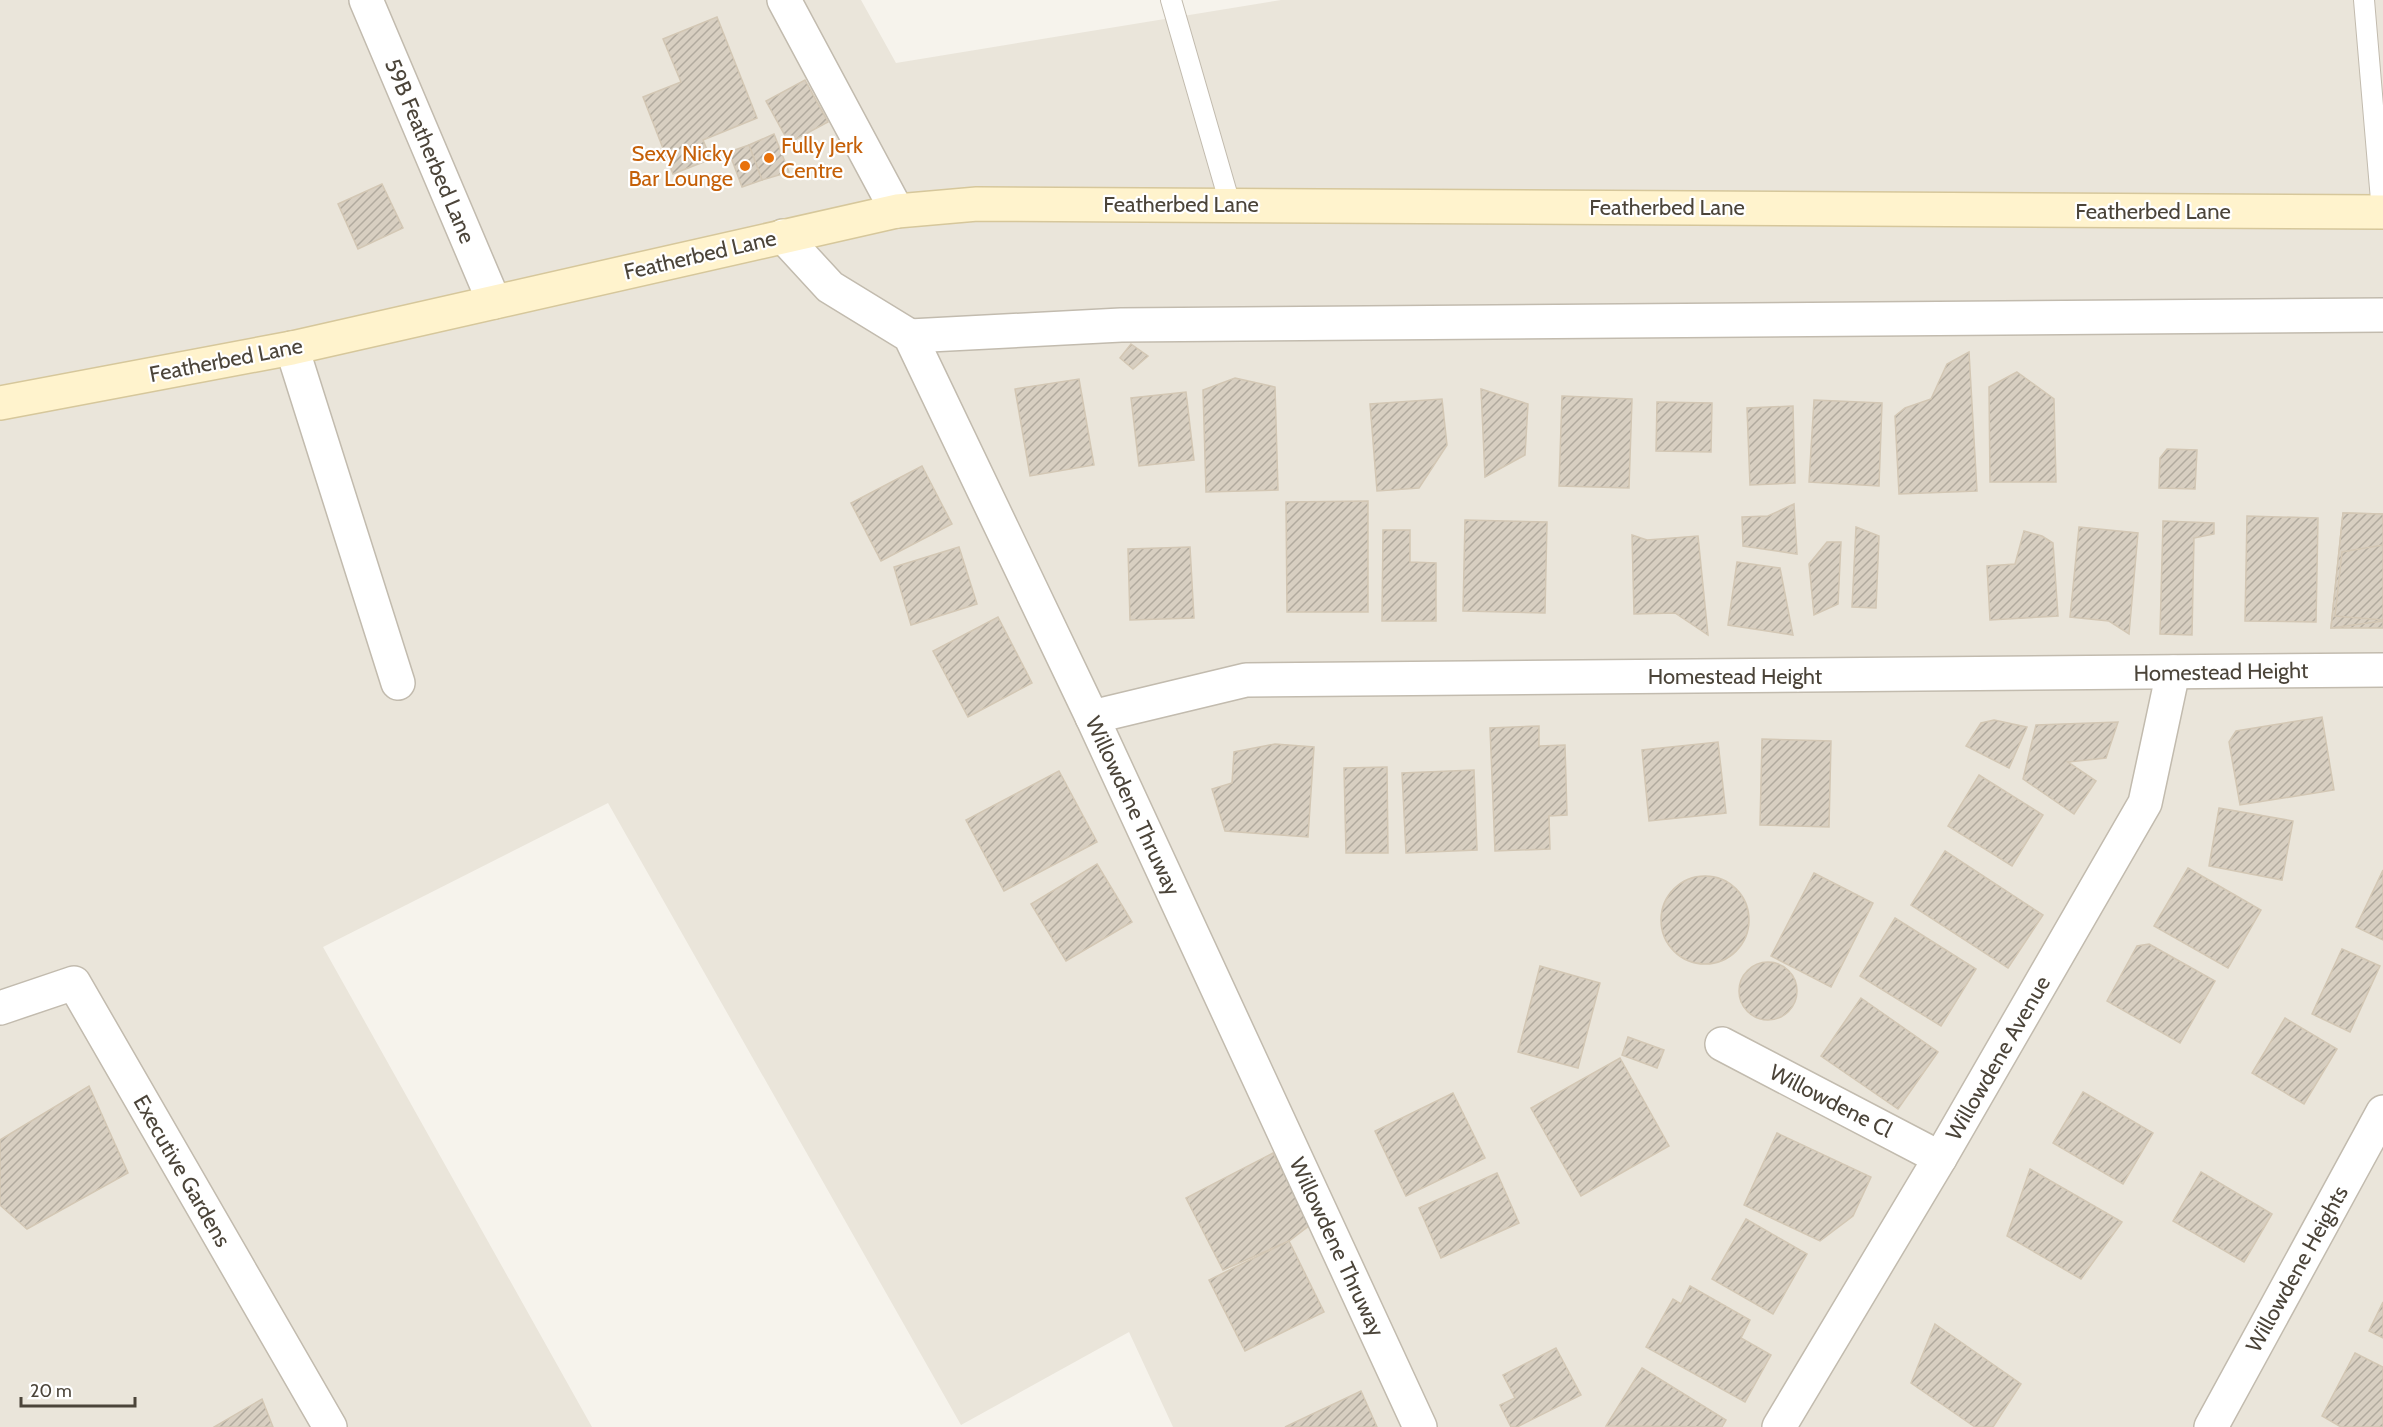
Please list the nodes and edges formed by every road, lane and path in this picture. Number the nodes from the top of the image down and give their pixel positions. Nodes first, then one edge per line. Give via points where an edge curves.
1 (366, 0) edge
2 (784, 0) edge
3 (1171, 0) edge
4 (2364, 0) edge
5 (1230, 204) junction
6 (897, 212) junction
7 (2382, 212) edge
8 (783, 236) junction
9 (494, 302) junction
10 (2383, 315) edge
11 (910, 336) junction
12 (292, 348) junction
13 (0, 403) edge
14 (2383, 670) edge
15 (2173, 672) junction
16 (398, 682) dead end
17 (1092, 717) junction
18 (0, 1008) edge
19 (1722, 1044) dead end
20 (2383, 1112) edge
21 (1941, 1158) junction
22 (330, 1427) edge
23 (1420, 1427) edge
24 (1779, 1427) edge
25 (2211, 1427) edge

1 - 9 street, 59B Featherbed Lane
2 - 6 street
3 - 5 lane
4 - 7 lane
5 - 6 main road, Featherbed Lane via 977,204
5 - 7 main road, Featherbed Lane
6 - 8 main road, Featherbed Lane
8 - 9 main road, Featherbed Lane
8 - 11 street via 830,287
9 - 12 main road, Featherbed Lane
10 - 11 street via 1121,325
11 - 17 street, Willowdene Thruway
12 - 13 main road, Featherbed Lane
12 - 16 street
14 - 15 street, Homestead Height
15 - 17 street, Homestead Height via 1246,680
15 - 21 street, Willowdene Avenue via 2145,803
17 - 23 street, Willowdene Thruway
18 - 22 street, Executive Gardens via 74,983
19 - 21 street, Willowdene Cl
20 - 25 street, Willowdene Heights
21 - 24 street, Willowdene Avenue

